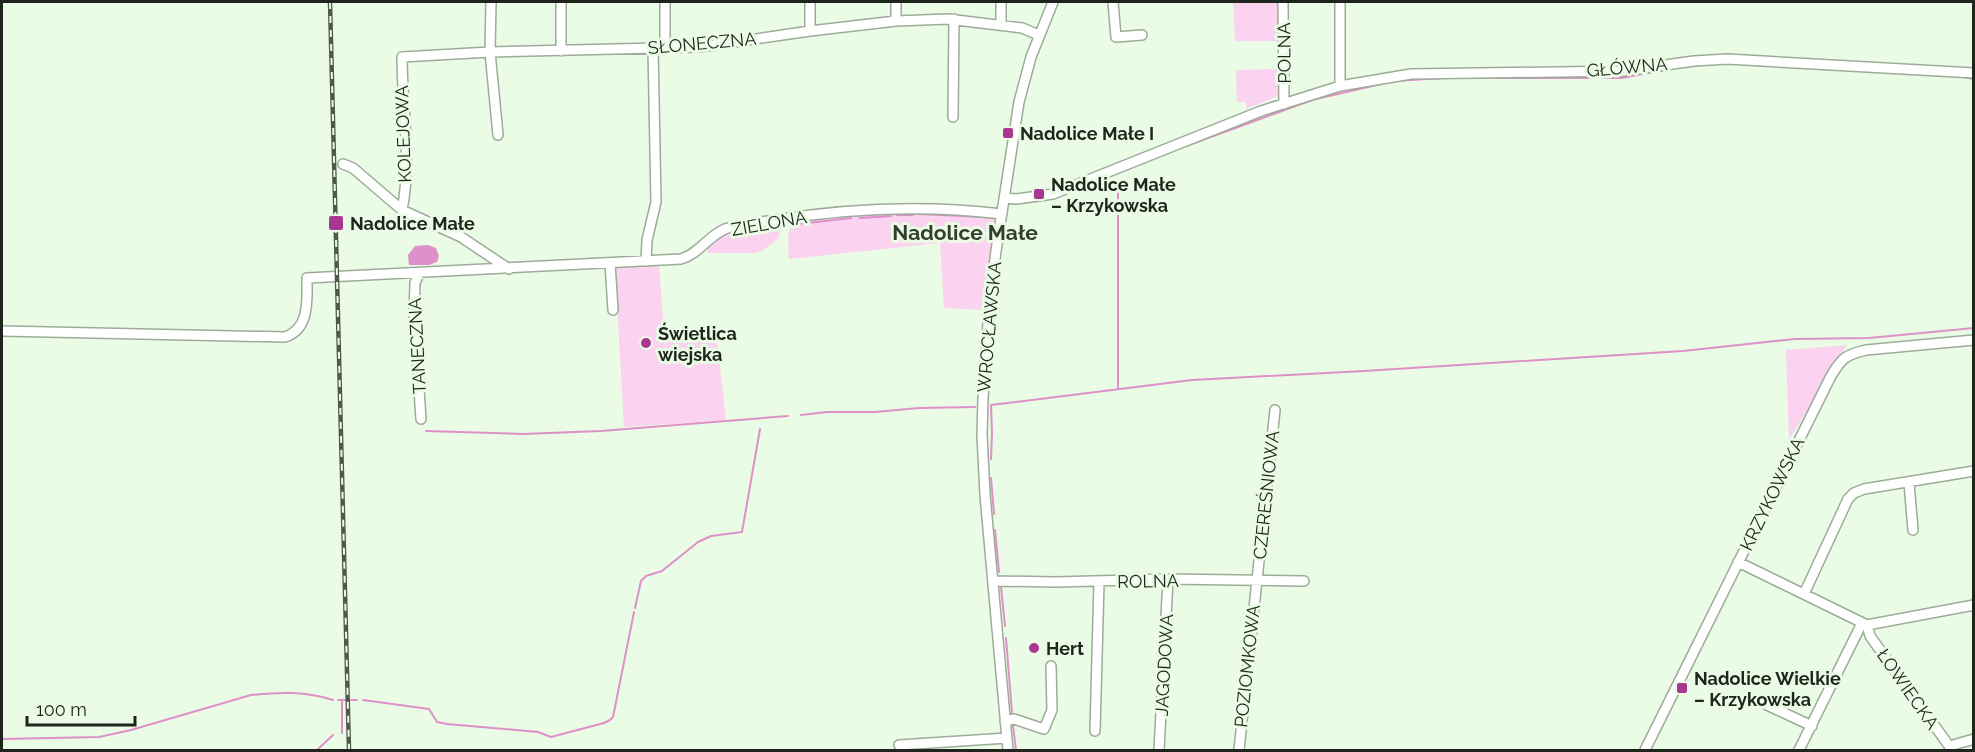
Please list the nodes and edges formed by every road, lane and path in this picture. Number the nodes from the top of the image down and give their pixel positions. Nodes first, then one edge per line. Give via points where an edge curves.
1 (491, 2) edge
2 (561, 2) edge
3 (665, 2) edge
4 (810, 2) edge
5 (896, 2) edge
6 (1001, 2) edge
7 (1053, 2) edge
8 (1113, 2) edge
9 (1283, 2) edge
10 (1340, 2) edge
11 (954, 19) junction
12 (896, 21) junction
13 (1001, 24) junction
14 (810, 31) junction
15 (1039, 35) junction
16 (1142, 35) dead end
17 (653, 48) junction
18 (665, 48) junction
19 (561, 51) junction
20 (490, 52) junction
21 (402, 57) joint
22 (1974, 73) edge
23 (1340, 86) junction
24 (1284, 104) junction
25 (953, 117) dead end
26 (498, 135) dead end
27 (343, 164) dead end
28 (1005, 198) junction
29 (402, 210) junction
30 (1002, 214) junction
31 (646, 261) junction
32 (610, 263) junction
33 (509, 269) junction
34 (419, 274) junction
35 (613, 310) dead end
36 (2, 332) edge
37 (1974, 340) edge
38 (1275, 410) dead end
39 (421, 419) dead end
40 (1974, 471) edge
41 (1908, 483) junction
42 (1912, 531) dead end
43 (1738, 562) junction
44 (1168, 579) junction
45 (1256, 581) junction
46 (1304, 581) dead end
47 (1099, 582) junction
48 (993, 584) junction
49 (1804, 594) junction
50 (1974, 605) edge
51 (1864, 624) junction
52 (1051, 666) dead end
53 (1767, 705) dead end
54 (1005, 720) junction
55 (1812, 726) junction
56 (1095, 731) dead end
57 (1007, 738) junction
58 (1974, 739) edge
59 (899, 745) dead end
60 (1008, 750) edge
61 (1159, 750) edge
62 (1239, 750) edge
63 (1645, 750) edge
64 (1799, 750) edge
65 (1951, 750) edge

1 - 20 street
2 - 19 street
3 - 18 street
4 - 14 street
5 - 12 street
6 - 13 street
7 - 15 street, WROCŁAWSKA
8 - 16 street via 1116,37
9 - 24 street, POLNA
10 - 23 street
11 - 12 street, SŁONECZNA
11 - 13 street, SŁONECZNA
11 - 25 street
12 - 14 street, SŁONECZNA
13 - 15 street, SŁONECZNA
14 - 18 street, SŁONECZNA via 700,47
15 - 28 street, WROCŁAWSKA via 1021,92
17 - 18 street, SŁONECZNA
17 - 19 street, SŁONECZNA
17 - 31 street via 656,202 646,240
19 - 20 street, SŁONECZNA
20 - 21 street, SŁONECZNA
20 - 26 street
21 - 29 street, KOLEJOWA via 406,159
22 - 23 street, GŁÓWNA via 1726,59 1623,71 1411,74
23 - 24 street, GŁÓWNA
24 - 28 street via 1053,194
27 - 29 street
28 - 30 street, WROCŁAWSKA
29 - 33 street via 461,237
30 - 31 street, ZIELONA via 894,209 785,219 726,229 690,256
30 - 48 street, WROCŁAWSKA via 989,308 983,416
31 - 32 street, ZIELONA
32 - 33 street, ZIELONA
32 - 35 street
33 - 34 street, ZIELONA
34 - 36 street, ZIELONA via 307,278 305,318 298,331 285,338
34 - 39 street, TANECZNA via 415,282 414,315
37 - 43 street, KRZYKOWSKA via 1866,350 1842,359
38 - 45 street, CZEREŚNIOWA
40 - 41 street
41 - 42 street
41 - 49 street via 1864,489 1848,499
43 - 49 street
43 - 63 street, KRZYKOWSKA
44 - 45 street, ROLNA
44 - 47 street, ROLNA
44 - 61 street, JAGODOWA
45 - 46 street, ROLNA
45 - 62 street, POZIOMKOWA
47 - 48 street, ROLNA
47 - 56 street
48 - 54 street, WROCŁAWSKA
49 - 51 street
50 - 51 street
51 - 55 street
51 - 65 street, ŁOWIECKA
52 - 54 street via 1052,710 1044,729
53 - 55 street
54 - 57 street, WROCŁAWSKA
55 - 64 street
57 - 59 street
57 - 60 street, WROCŁAWSKA
58 - 65 street via 1953,745

